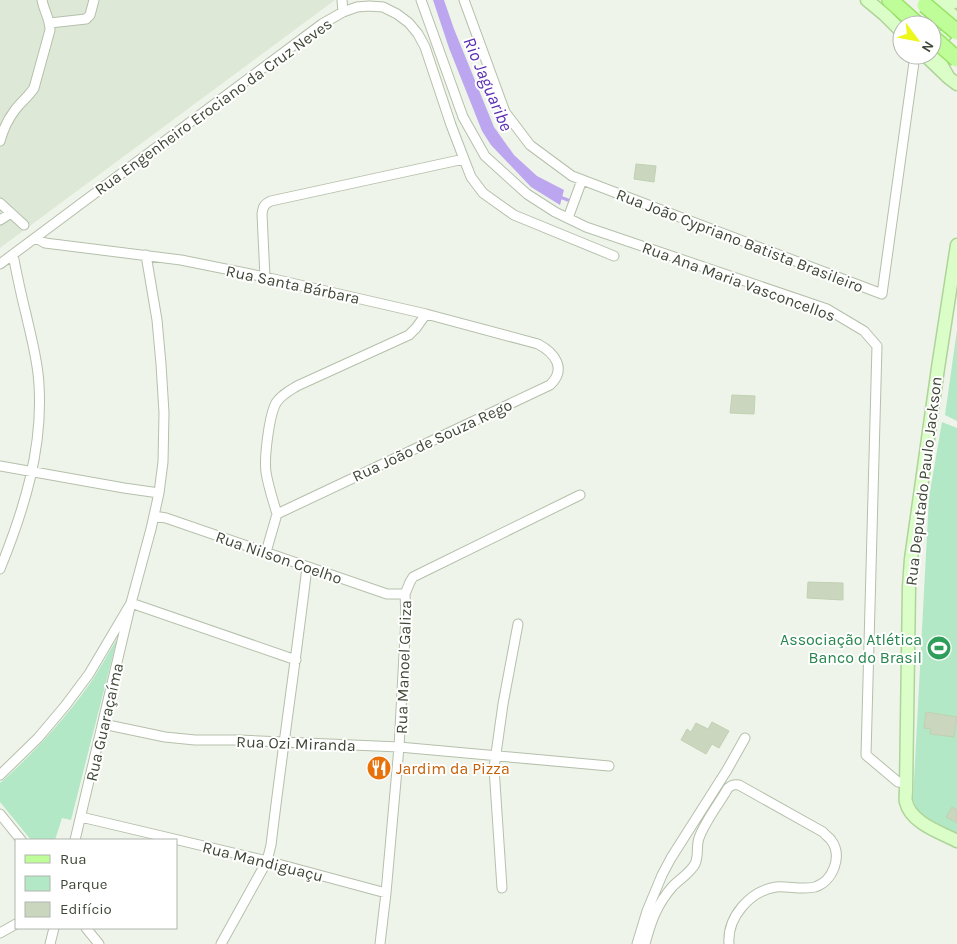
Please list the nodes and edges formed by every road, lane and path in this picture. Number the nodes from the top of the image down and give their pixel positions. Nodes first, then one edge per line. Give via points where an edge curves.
1 (42, 0) edge
2 (94, 0) edge
3 (342, 0) edge
4 (421, 0) edge
5 (464, 0) edge
6 (867, 0) edge
7 (890, 0) edge
8 (957, 0) edge
9 (929, 1) edge
10 (343, 12) junction
11 (907, 15) edge
12 (957, 19) edge
13 (892, 22) edge
14 (50, 23) junction
15 (957, 24) edge
16 (957, 32) edge
17 (436, 42) junction
18 (942, 46) edge
19 (425, 47) junction
20 (957, 59) edge
21 (914, 65) edge
22 (935, 65) edge
23 (953, 81) edge
24 (462, 117) junction
25 (450, 122) junction
26 (1, 135) edge
27 (464, 159) junction
28 (582, 181) junction
29 (0, 203) edge
30 (11, 213) junction
31 (568, 217) junction
32 (0, 220) edge
33 (24, 225) dead end
34 (36, 238) junction
35 (957, 245) edge
36 (13, 255) junction
37 (146, 255) junction
38 (614, 256) dead end
39 (0, 264) edge
40 (265, 277) junction
41 (426, 314) junction
42 (547, 349) joint
43 (0, 466) edge
44 (33, 472) junction
45 (159, 492) junction
46 (580, 495) dead end
47 (277, 514) junction
48 (154, 516) junction
49 (266, 552) junction
50 (306, 566) junction
51 (0, 569) edge
52 (405, 594) junction
53 (131, 603) junction
54 (518, 624) dead end
55 (296, 660) junction
56 (103, 724) junction
57 (745, 738) dead end
58 (284, 742) junction
59 (399, 747) junction
60 (496, 755) junction
61 (609, 766) dead end
62 (0, 775) edge
63 (902, 783) junction
64 (0, 814) edge
65 (81, 817) junction
66 (20, 839) edge
67 (75, 839) edge
68 (174, 839) edge
69 (178, 840) edge
70 (957, 841) edge
71 (267, 861) junction
72 (502, 888) dead end
73 (386, 893) junction
74 (15, 925) edge
75 (54, 929) edge
76 (87, 929) edge
77 (0, 933) edge
78 (50, 944) edge
79 (99, 944) edge
80 (221, 944) edge
81 (380, 944) edge
82 (637, 944) edge
83 (645, 944) edge
84 (729, 944) edge

1 - 14 street
2 - 14 street via 86,19
3 - 10 street
4 - 17 street, Rua Ana Maria Vasconcellos
5 - 28 street, Rua João Cypriano Batista Brasileiro via 505,112 530,145
6 - 13 main road
7 - 11 main road
8 - 9 main road via 950,4
9 - 12 main road
9 - 16 main road, bridge
10 - 19 street, Rua Engenheiro Erociano da Cruz Neves via 357,7 383,8 409,22
10 - 34 street, Rua Engenheiro Erociano da Cruz Neves via 322,24
14 - 26 street via 34,88 15,110
15 - 23 main road via 944,36 938,49 941,64
17 - 19 street
17 - 24 street, Rua Ana Maria Vasconcellos
18 - 20 main road, bridge
19 - 25 street, Rua Engenheiro Erociano da Cruz Neves
21 - 28 street, Rua João Cypriano Batista Brasileiro via 882,294
22 - 23 main road
24 - 25 street
24 - 31 street, Rua Ana Maria Vasconcellos via 485,156 526,194
25 - 27 street, Rua Engenheiro Erociano da Cruz Neves
27 - 38 street, Rua Engenheiro Erociano da Cruz Neves via 471,177 483,193 514,215
27 - 40 street via 266,203 262,208
28 - 31 street
29 - 30 street
30 - 32 street
30 - 33 street
31 - 63 street, Rua Ana Maria Vasconcellos via 586,227 827,309 864,331 877,346 866,755
34 - 36 street, Rua Engenheiro Erociano da Cruz Neves
34 - 37 street, Rua Santa Bárbara via 45,243
35 - 63 main road, Rua Deputado Paulo Jackson via 911,558
36 - 39 street, Rua Engenheiro Erociano da Cruz Neves
36 - 44 street via 39,385
37 - 40 street, Rua Santa Bárbara
37 - 45 street via 157,320 164,414
40 - 41 street, Rua Santa Bárbara
41 - 42 street, Rua Santa Bárbara
41 - 47 street via 409,335 297,386 276,404 271,417 265,463
42 - 47 street, Rua João de Souza Rego via 558,365 555,380 550,385
43 - 44 street
44 - 45 street
44 - 51 street
45 - 48 street
46 - 52 street, Rua Manoel Galiza via 413,577
47 - 49 street
48 - 49 street, Rua Nilson Coelho
48 - 53 street
49 - 50 street, Rua Nilson Coelho
50 - 52 street, Rua Nilson Coelho via 387,594
50 - 55 street
52 - 59 street, Rua Manoel Galiza
53 - 55 street
53 - 56 street, Rua Guaraçaíma
53 - 62 street via 89,674 65,706
54 - 60 street
55 - 58 street
56 - 58 street, Rua Ozi Miranda via 195,740
56 - 65 street, Rua Guaraçaíma
57 - 82 street via 662,875 646,911
58 - 59 street, Rua Ozi Miranda
58 - 71 street
59 - 60 street, Rua Ozi Miranda
59 - 73 street, Rua Manoel Galiza
60 - 61 street, Rua Ozi Miranda
60 - 72 street via 494,780
63 - 70 main road, Rua Deputado Paulo Jackson via 906,802 916,818
64 - 66 street
65 - 67 street, Rua Guaraçaíma
65 - 68 street, Rua Mandiguaçu
69 - 71 street, Rua Mandiguaçu
71 - 73 street, Rua Mandiguaçu
71 - 80 street
73 - 81 street, Rua Manoel Galiza
74 - 77 street
75 - 78 street
76 - 79 street
83 - 84 street via 657,908 696,863 697,841 701,832 728,788 735,784 823,832 836,848 837,858 831,875 816,886 776,888 750,898 732,925

